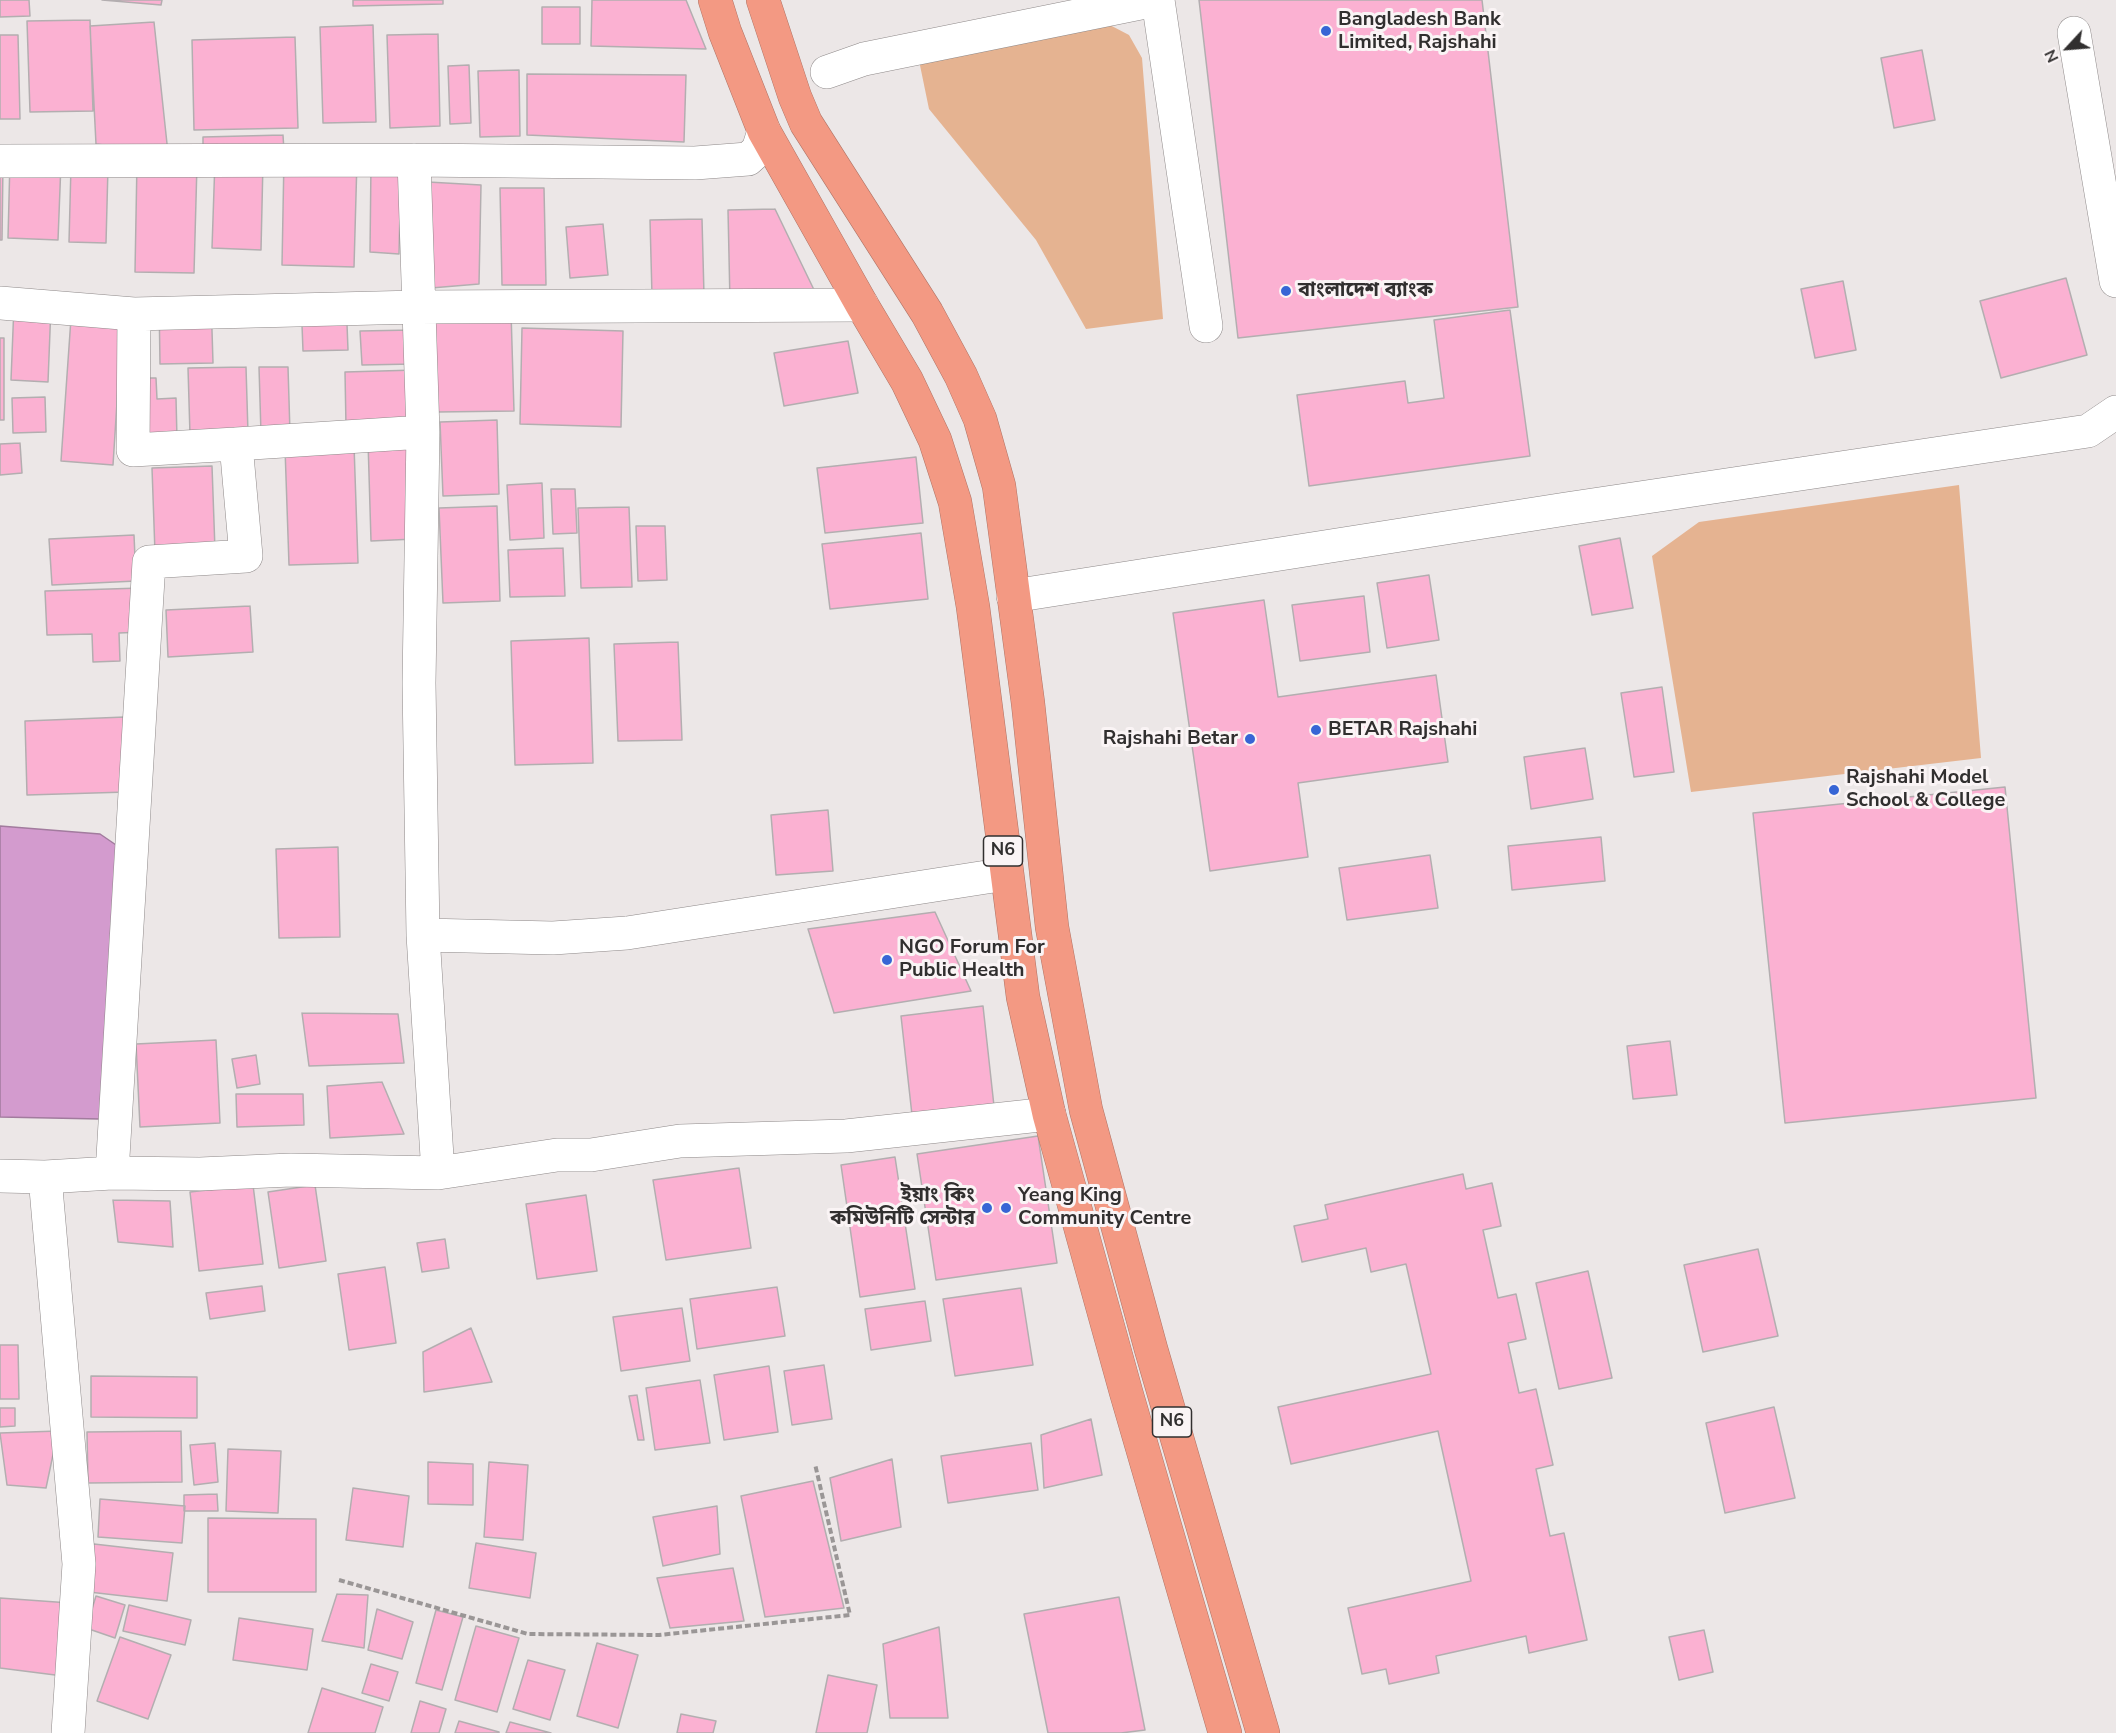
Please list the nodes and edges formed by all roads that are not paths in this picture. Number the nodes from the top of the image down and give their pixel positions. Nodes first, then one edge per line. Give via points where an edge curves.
1 (716, 0) edge
2 (763, 0) edge
3 (1156, 0) edge
4 (2074, 33) dead end
5 (827, 72) dead end
6 (764, 130) junction
7 (414, 160) junction
8 (0, 161) edge
9 (2116, 281) edge
10 (0, 303) edge
11 (862, 305) junction
12 (417, 307) junction
13 (134, 314) junction
14 (1206, 326) dead end
15 (2116, 412) edge
16 (423, 432) junction
17 (236, 444) junction
18 (1014, 596) junction
19 (1006, 874) junction
20 (423, 934) junction
21 (1049, 1114) junction
22 (112, 1173) junction
23 (438, 1173) junction
24 (0, 1176) edge
25 (45, 1177) junction
26 (68, 1733) edge
27 (1225, 1733) edge
28 (1263, 1733) edge

1 - 6 highway, N6
2 - 18 highway, N6 via 806,123 927,313 962,376 980,419 999,486
3 - 5 street via 864,59
3 - 14 street
4 - 9 street
6 - 7 street via 758,150 748,159 734,161
6 - 11 highway, N6
7 - 8 street
7 - 12 street
10 - 13 street
11 - 12 street
11 - 19 highway, N6 via 907,381 935,440 955,502 973,607
12 - 13 street
12 - 16 street
13 - 17 street via 133,450
15 - 18 street via 2088,431
16 - 17 street
16 - 20 street via 419,683
17 - 22 street via 246,556 149,562
18 - 28 highway, N6 via 1052,927 1086,1110
19 - 20 street via 627,933 553,938
19 - 21 highway, N6 via 1023,997
20 - 23 street
21 - 23 street via 846,1136 680,1141
21 - 27 highway, N6
22 - 23 street
22 - 25 street
24 - 25 street
25 - 26 street via 79,1564

